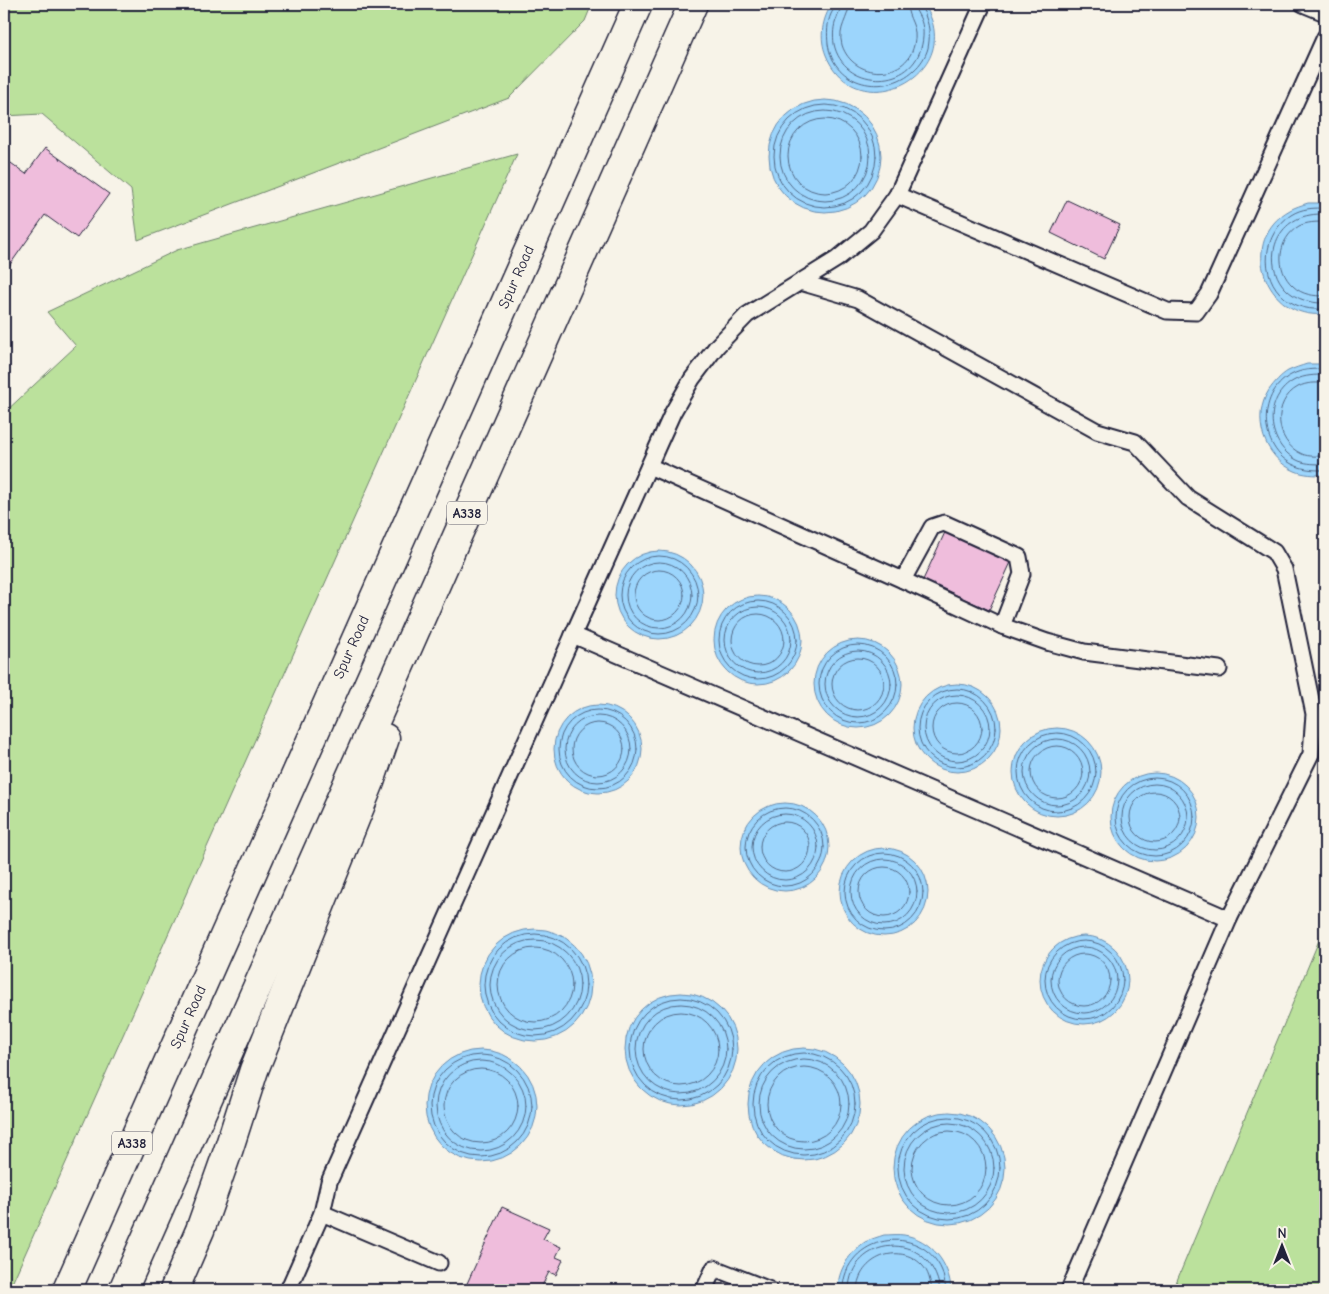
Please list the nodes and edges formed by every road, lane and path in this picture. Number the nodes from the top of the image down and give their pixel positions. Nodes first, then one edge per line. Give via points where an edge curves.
1 (638, 4) edge
2 (693, 4) edge
3 (983, 4) edge
4 (1303, 4) edge
5 (1325, 14) edge
6 (1325, 37) edge
7 (896, 195) junction
8 (800, 282) junction
9 (649, 466) junction
10 (461, 527) junction
11 (904, 580) junction
12 (1002, 626) junction
13 (573, 635) junction
14 (1219, 669) dead end
15 (1229, 919) junction
16 (322, 1214) junction
17 (439, 1263) dead end
18 (67, 1290) edge
19 (123, 1290) edge
20 (174, 1290) edge
21 (288, 1290) edge
22 (704, 1290) edge
23 (770, 1290) edge
24 (1069, 1290) edge

1 - 18 highway, Spur Road / A338
2 - 10 highway, A338
3 - 7 lane
4 - 5 lane
6 - 7 lane via 1209,294 1196,312 1168,310
7 - 8 lane via 871,231
8 - 9 lane via 746,315 717,346 673,412
8 - 15 lane via 858,299 1097,431 1135,442 1188,498 1274,552 1284,569 1314,714 1311,754
9 - 11 lane
9 - 13 lane
10 - 19 highway, A338
10 - 20 highway via 370,782 254,1070 200,1230
11 - 12 lane
11 - 12 lane via 932,527 944,523 1019,558 1022,574
12 - 14 lane via 1084,652
13 - 15 lane
13 - 16 lane via 329,1182
15 - 24 lane
16 - 17 lane
16 - 21 lane
22 - 23 lane via 714,1268

